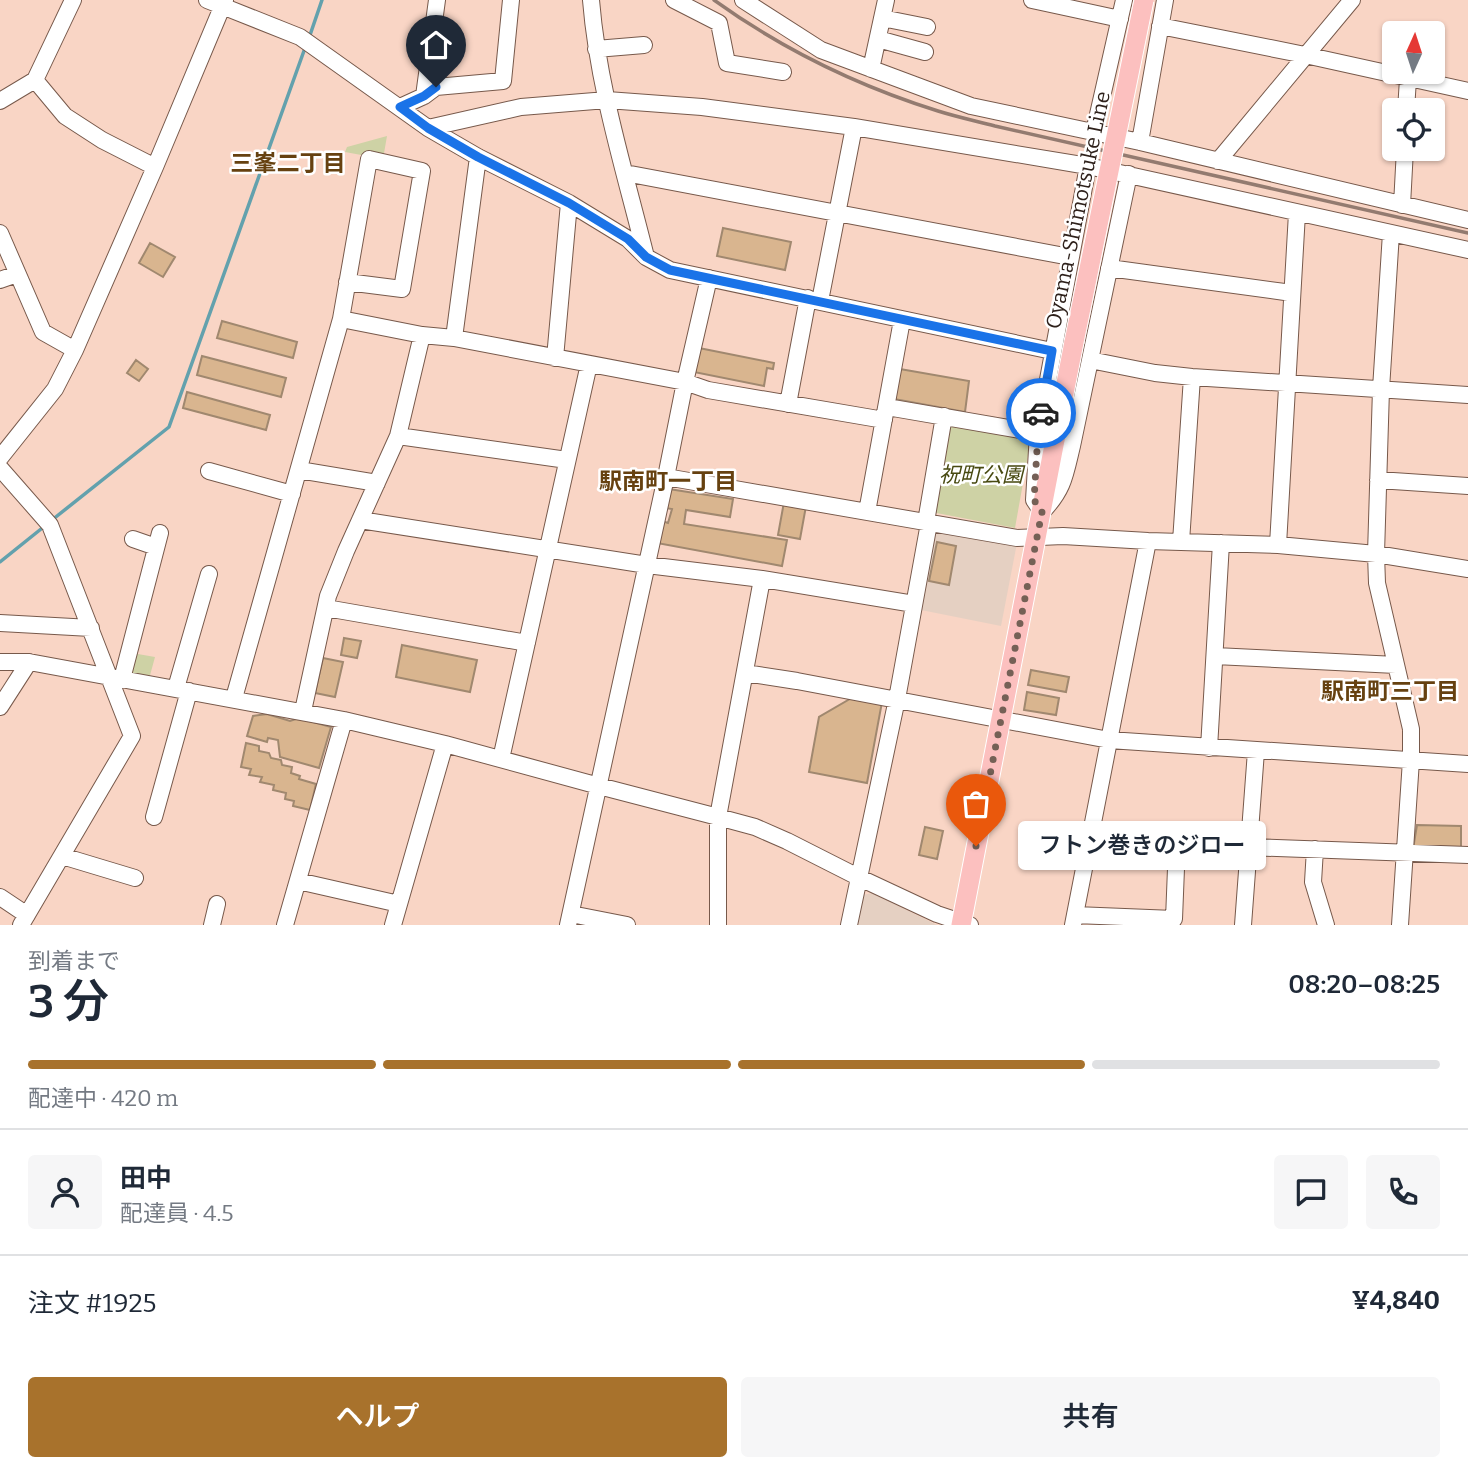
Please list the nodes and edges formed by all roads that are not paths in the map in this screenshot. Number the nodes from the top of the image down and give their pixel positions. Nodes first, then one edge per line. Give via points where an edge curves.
1 (73, 0) edge
2 (437, 0) edge
3 (511, 0) edge
4 (591, 0) edge
5 (674, 0) edge
6 (886, 0) edge
7 (1032, 0) edge
8 (1124, 0) edge
9 (1144, 0) edge
10 (1165, 0) edge
11 (1352, 0) edge
12 (746, 1) edge
13 (218, 2) edge
14 (882, 18) junction
15 (1120, 19) junction
16 (1160, 26) junction
17 (927, 27) dead end
18 (878, 39) junction
19 (644, 45) dead end
20 (596, 49) junction
21 (925, 52) dead end
22 (1305, 55) junction
23 (871, 69) junction
24 (783, 72) dead end
25 (1382, 73) edge
26 (35, 80) junction
27 (1433, 84) edge
28 (1468, 91) edge
29 (424, 96) junction
30 (607, 100) junction
31 (0, 102) edge
32 (400, 107) junction
33 (854, 127) junction
34 (428, 128) junction
35 (1094, 132) junction
36 (1140, 142) junction
37 (478, 157) junction
38 (1218, 161) junction
39 (1404, 161) edge
40 (1088, 166) junction
41 (155, 167) junction
42 (625, 173) junction
43 (1129, 174) junction
44 (569, 203) junction
45 (1402, 205) junction
46 (1297, 213) junction
47 (838, 214) junction
48 (1468, 220) edge
49 (0, 233) edge
50 (1391, 233) junction
51 (1468, 250) edge
52 (646, 257) junction
53 (1070, 257) junction
54 (1109, 268) junction
55 (17, 274) junction
56 (709, 278) junction
57 (0, 281) edge
58 (347, 282) junction
59 (1292, 293) junction
60 (814, 299) junction
61 (341, 319) junction
62 (902, 320) junction
63 (422, 335) junction
64 (454, 338) junction
65 (75, 350) junction
66 (1052, 351) junction
67 (555, 358) junction
68 (1090, 360) junction
69 (589, 364) junction
70 (1192, 377) junction
71 (685, 382) junction
72 (1286, 383) junction
73 (1381, 389) junction
74 (1468, 395) edge
75 (788, 404) junction
76 (886, 413) junction
77 (944, 416) junction
78 (1038, 433) junction
79 (398, 436) junction
80 (0, 458) edge
81 (567, 460) junction
82 (0, 468) edge
83 (299, 470) junction
84 (209, 471) dead end
85 (666, 477) junction
86 (1378, 480) junction
87 (377, 483) junction
88 (1468, 486) edge
89 (292, 494) junction
90 (867, 512) junction
91 (1042, 512) junction
92 (360, 520) junction
93 (929, 523) junction
94 (1037, 537) junction
95 (133, 539) dead end
96 (1148, 541) junction
97 (1181, 542) junction
98 (1221, 543) junction
99 (1278, 545) junction
100 (548, 549) junction
101 (1376, 554) junction
102 (647, 565) junction
103 (1468, 569) edge
104 (209, 573) dead end
105 (762, 579) junction
106 (914, 604) junction
107 (326, 608) junction
108 (0, 623) edge
109 (91, 628) junction
110 (527, 643) junction
111 (1215, 656) junction
112 (0, 662) edge
113 (29, 662) junction
114 (1396, 665) junction
115 (745, 673) junction
116 (116, 678) junction
117 (183, 689) junction
118 (234, 698) junction
119 (897, 699) junction
120 (0, 707) edge
121 (303, 711) junction
122 (1001, 719) junction
123 (344, 720) junction
124 (1109, 740) junction
125 (445, 744) junction
126 (1209, 748) junction
127 (1256, 751) junction
128 (502, 759) junction
129 (1411, 760) junction
130 (1468, 764) edge
131 (599, 786) junction
132 (154, 817) dead end
133 (718, 817) junction
134 (1090, 839) junction
135 (1177, 843) junction
136 (1248, 847) junction
137 (1315, 849) junction
138 (1404, 853) junction
139 (1468, 855) edge
140 (62, 856) junction
141 (135, 878) dead end
142 (860, 878) junction
143 (298, 881) junction
144 (0, 897) edge
145 (217, 904) dead end
146 (399, 904) junction
147 (570, 919) edge
148 (24, 920) edge
149 (1074, 920) edge
150 (964, 924) edge
151 (212, 925) edge
152 (285, 925) edge
153 (393, 925) edge
154 (627, 925) edge
155 (718, 925) edge
156 (849, 925) edge
157 (1243, 925) edge
158 (1326, 925) edge
159 (1400, 925) edge

1 - 26 street
2 - 29 street
3 - 29 street via 503,81 436,87
4 - 20 street
5 - 24 street via 719,23 727,63
6 - 14 street
7 - 15 street
8 - 15 street
9 - 91 main road, Oyama-Shimotsuke Line, bridge
10 - 16 street
11 - 22 street
12 - 23 street via 821,50
13 - 32 street via 306,41
13 - 41 street
14 - 17 street
14 - 18 street
15 - 35 street
16 - 22 street
16 - 36 street
18 - 21 street
18 - 23 street
19 - 20 street
20 - 30 street
22 - 25 street
22 - 38 street
23 - 35 street via 971,106
26 - 31 street
26 - 41 street via 65,116
27 - 28 street
29 - 32 street
30 - 33 street
30 - 34 street via 521,107
30 - 42 street
32 - 34 street
33 - 40 street
33 - 47 street
34 - 37 street
35 - 36 street
36 - 38 street
37 - 44 street
37 - 64 street
38 - 45 street
39 - 45 street
40 - 43 street
40 - 53 street
41 - 65 street
42 - 47 street
42 - 52 street
43 - 46 street
43 - 54 street
44 - 52 street via 628,239
44 - 67 street
45 - 48 street
46 - 50 street
46 - 59 street
47 - 53 street
47 - 60 street
49 - 55 street
50 - 51 street
50 - 73 street
52 - 56 street via 670,270
53 - 66 street
54 - 59 street
54 - 68 street
55 - 57 street
55 - 65 street via 43,332
56 - 60 street
56 - 71 street
58 - 58 street via 369,159 422,171 402,289
58 - 61 street
59 - 72 street
60 - 62 street
60 - 75 street
61 - 63 street
61 - 83 street
62 - 66 street
62 - 76 street
63 - 64 street
63 - 79 street
64 - 67 street
65 - 80 street via 55,388
66 - 78 street
67 - 69 street
68 - 70 street
68 - 91 street via 1064,479 1056,498
69 - 71 street
69 - 81 street
70 - 72 street
70 - 97 street
71 - 75 street
71 - 85 street
72 - 73 street
72 - 99 street
73 - 74 street
73 - 86 street
75 - 76 street
76 - 77 street
76 - 90 street
77 - 78 street
77 - 93 street
78 - 91 street via 1034,500
79 - 81 street
79 - 87 street
81 - 100 street
82 - 109 street via 49,526
83 - 87 street
83 - 89 street
84 - 89 street
85 - 90 street
85 - 102 street
86 - 88 street
86 - 101 street
87 - 92 street
89 - 118 street
90 - 93 street
91 - 94 main road, Oyama-Shimotsuke Line
92 - 100 street
92 - 107 street
93 - 94 street via 1017,538
93 - 106 street
94 - 96 street
94 - 122 main road, Oyama-Shimotsuke Line
95 - 116 street via 158,540
96 - 97 street
96 - 124 street
97 - 98 street
98 - 99 street
98 - 111 street
99 - 101 street
100 - 102 street
100 - 110 street
101 - 103 street
101 - 114 street via 1377,583
102 - 105 street
102 - 131 street
104 - 117 street
105 - 106 street
105 - 115 street
106 - 119 street
107 - 110 street
107 - 121 street
108 - 109 street
109 - 116 street
110 - 128 street
111 - 114 street
111 - 126 street
112 - 113 street
113 - 116 street
113 - 120 street
114 - 129 street via 1411,729
115 - 119 street
115 - 133 street
116 - 117 street
116 - 140 street via 132,736
117 - 118 street
117 - 132 street
118 - 121 street
119 - 122 street
119 - 142 street
121 - 123 street
122 - 124 street
122 - 150 main road, Oyama-Shimotsuke Line
123 - 125 street
123 - 143 street
124 - 126 street
124 - 134 street
125 - 128 street
125 - 146 street
126 - 127 street
127 - 129 street
127 - 136 street
128 - 131 street
129 - 130 street
129 - 138 street
131 - 133 street
131 - 147 street
133 - 142 street via 788,841
133 - 155 street
134 - 135 street
134 - 149 street
135 - 136 street
135 - 149 street via 1174,919
136 - 137 street
136 - 157 street
137 - 138 street
137 - 158 street via 1313,882
138 - 139 street
138 - 159 street
140 - 141 street
140 - 148 street
142 - 150 street
142 - 156 street
143 - 146 street
143 - 152 street
144 - 148 street
145 - 151 street
146 - 153 street
147 - 154 street

